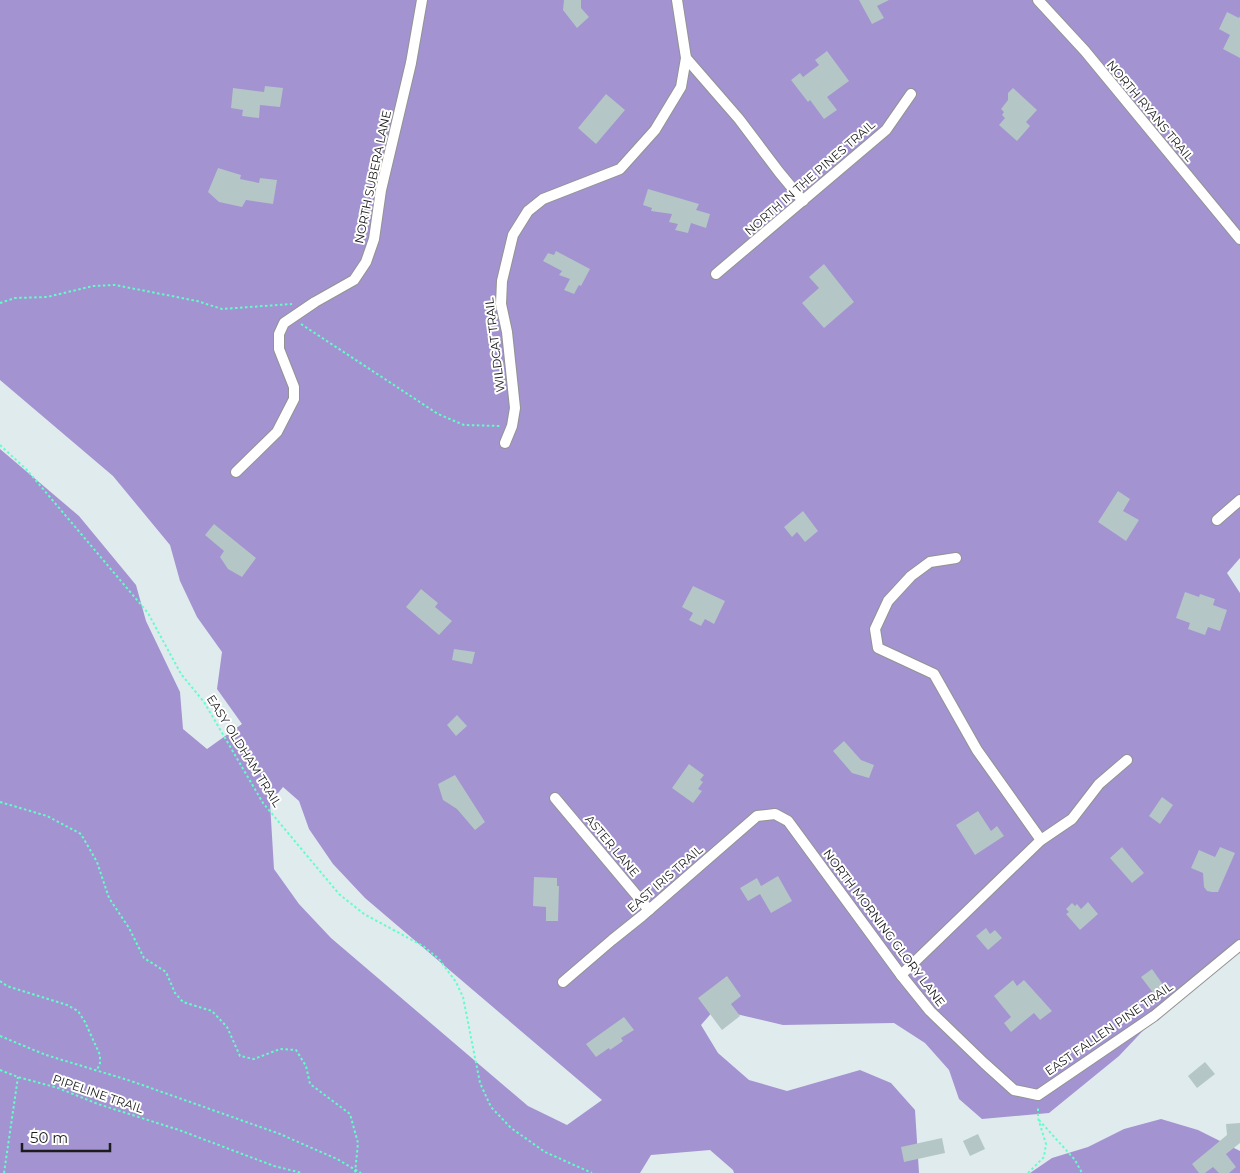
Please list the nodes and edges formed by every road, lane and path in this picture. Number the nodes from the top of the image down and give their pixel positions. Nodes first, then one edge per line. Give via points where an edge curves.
1 (422, 0) edge
2 (677, 0) edge
3 (1038, 0) edge
4 (686, 58) junction
5 (912, 94) dead end
6 (803, 201) junction
7 (1240, 239) edge
8 (716, 274) dead end
9 (0, 303) edge
10 (296, 303) dead end
11 (290, 317) junction
12 (512, 426) junction
13 (505, 443) dead end
14 (0, 445) edge
15 (236, 472) dead end
16 (1240, 500) edge
17 (1217, 520) dead end
18 (956, 558) dead end
19 (1127, 760) dead end
20 (555, 798) dead end
21 (0, 802) edge
22 (788, 821) joint
23 (1041, 840) junction
24 (649, 910) junction
25 (1240, 945) edge
26 (901, 975) junction
27 (0, 981) edge
28 (563, 982) dead end
29 (0, 1036) edge
30 (0, 1070) edge
31 (97, 1070) junction
32 (18, 1077) junction
33 (1038, 1095) junction
34 (1038, 1118) junction
35 (4, 1173) edge
36 (302, 1173) edge
37 (355, 1173) edge
38 (361, 1173) edge
39 (592, 1173) edge
40 (1028, 1173) edge
41 (1082, 1173) edge

1 - 11 street, NORTH SUBERA LANE via 411,64 380,190 374,239 366,262 354,280
2 - 4 street
3 - 7 street, NORTH RYANS TRAIL
4 - 6 street
4 - 12 street, WILDCAT TRAIL via 681,88 655,130 620,169 543,199 528,211 513,236 502,281 501,304 515,408
5 - 6 street, NORTH IN THE PINES TRAIL via 886,130
6 - 8 street, NORTH IN THE PINES TRAIL
9 - 10 path via 15,298 47,297 93,286 115,285 222,309
11 - 12 path via 438,414 464,425
11 - 15 street via 279,334 280,349 294,387 294,399 277,432
12 - 13 street, WILDCAT TRAIL
14 - 39 path, EASY OLDHAM TRAIL via 27,470 148,613 181,674 204,702 263,803 333,886 364,914 439,958 462,997 480,1083 491,1107 511,1128 545,1152
16 - 17 street
18 - 23 street via 930,562 910,576 888,601 875,629 878,648 934,674 977,750
19 - 23 street via 1099,784 1072,819
20 - 24 street, ASTER LANE
21 - 37 path via 47,816 81,834 97,862 109,898 144,958 166,972 175,993 183,1002 212,1011 227,1027 240,1056 254,1059 280,1049 296,1050 306,1066 310,1084 350,1114 358,1143
22 - 24 street, EAST IRIS TRAIL via 775,814 757,816
22 - 26 street, NORTH MORNING GLORY LANE
23 - 26 street
24 - 28 street, EAST IRIS TRAIL
25 - 33 street, EAST FALLEN PINE TRAIL via 1154,1016
26 - 33 street, NORTH MORNING GLORY LANE via 930,1011 990,1069 1014,1090
27 - 31 path via 78,1011 100,1055
29 - 31 path via 46,1055
30 - 32 path, PIPELINE TRAIL
31 - 38 path via 280,1134
32 - 35 path
32 - 36 path, PIPELINE TRAIL
33 - 34 path
34 - 40 path via 1046,1144 1044,1157
34 - 41 path via 1075,1160

